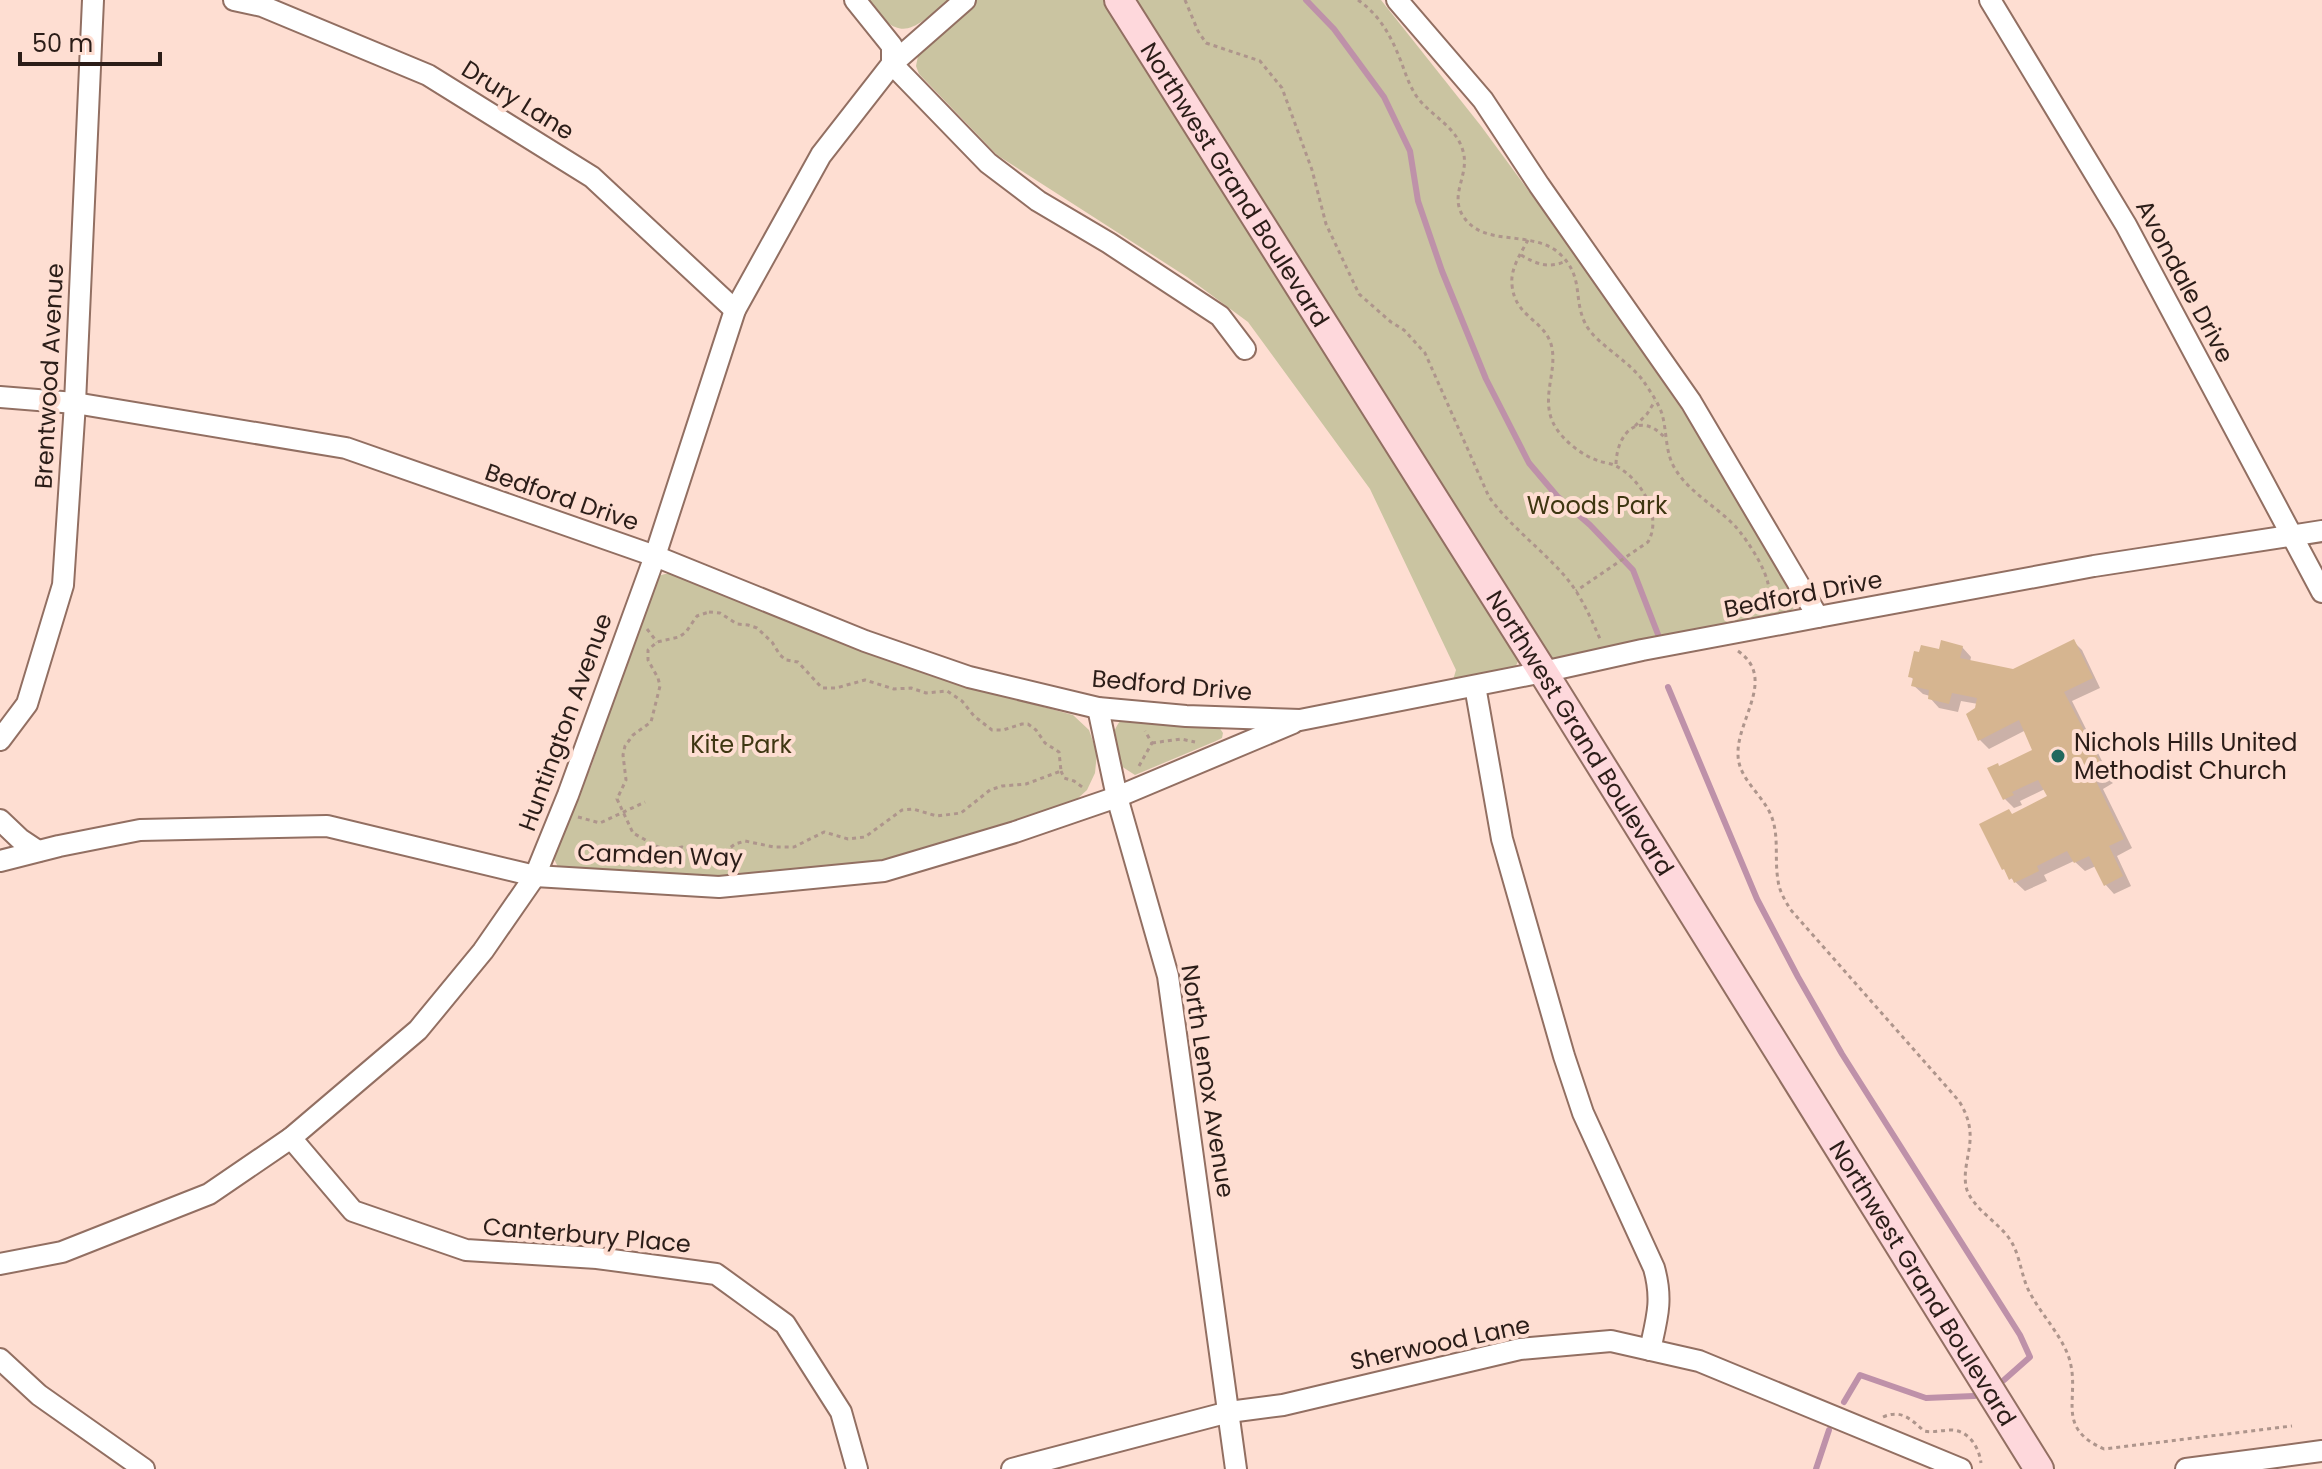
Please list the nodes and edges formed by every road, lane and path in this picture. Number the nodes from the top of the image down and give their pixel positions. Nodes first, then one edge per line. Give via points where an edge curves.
1 (93, 0) edge
2 (234, 0) edge
3 (855, 0) edge
4 (965, 0) edge
5 (1119, 0) edge
6 (1185, 0) edge
7 (1358, 0) edge
8 (1397, 0) edge
9 (1990, 0) edge
10 (892, 64) junction
11 (1528, 239) junction
12 (1520, 255) junction
13 (1566, 261) junction
14 (735, 310) junction
15 (1245, 349) dead end
16 (0, 397) edge
17 (1655, 401) junction
18 (75, 403) junction
19 (1631, 429) junction
20 (1666, 439) junction
21 (1616, 465) junction
22 (2322, 531) edge
23 (2292, 536) junction
24 (655, 556) junction
25 (1576, 591) junction
26 (2322, 592) edge
27 (1753, 609) dead end
28 (1818, 617) junction
29 (1729, 648) dead end
30 (1606, 657) junction
31 (1543, 672) junction
32 (1475, 686) junction
33 (1098, 708) junction
34 (1126, 710) junction
35 (1300, 720) junction
36 (0, 740) edge
37 (1152, 743) junction
38 (1213, 757) junction
39 (1121, 795) junction
40 (645, 802) dead end
41 (564, 805) junction
42 (624, 813) junction
43 (0, 820) edge
44 (38, 851) junction
45 (0, 861) edge
46 (535, 876) junction
47 (291, 1138) junction
48 (0, 1264) edge
49 (1650, 1350) junction
50 (0, 1359) edge
51 (1229, 1412) junction
52 (1879, 1421) dead end
53 (2292, 1426) dead end
54 (2322, 1451) edge
55 (1971, 1466) edge
56 (144, 1469) edge
57 (857, 1469) edge
58 (1012, 1469) edge
59 (1236, 1469) edge
60 (2039, 1469) edge
61 (2186, 1469) edge

1 - 18 street, Brentwood Avenue
2 - 14 street, Drury Lane via 262,6 428,75 592,177
3 - 10 street via 892,46
4 - 10 street, Huntington Avenue
5 - 31 street, Northwest Grand Boulevard
6 - 25 path via 1206,43 1260,61 1282,88 1326,224 1359,294 1425,353 1489,497
7 - 11 path via 1382,21 1417,96 1460,140 1466,169 1458,200 1467,221 1491,235
8 - 28 street via 1483,100 1691,402
9 - 23 street, Avondale Drive via 2126,225
10 - 14 street, Huntington Avenue via 821,155
10 - 15 street via 988,163 1038,201 1220,316
11 - 12 path
11 - 13 path
12 - 13 path via 1544,265
12 - 21 path via 1511,280 1513,294 1525,315 1545,331 1553,352 1550,415 1584,455
13 - 17 path via 1577,281 1584,322 1634,370
14 - 24 street, Huntington Avenue
16 - 18 street, Bedford Drive
17 - 19 path
17 - 20 path
18 - 24 street, Bedford Drive via 346,448
18 - 36 street, Brentwood Avenue via 63,585 27,704
19 - 20 path via 1653,428
19 - 21 path via 1620,439
20 - 27 path via 1679,474 1736,527 1764,572 1770,592 1766,602
21 - 25 path via 1646,497 1653,533 1640,550
22 - 23 street, Bedford Drive
23 - 26 street, Avondale Drive
23 - 28 street, Bedford Drive
24 - 33 street, Bedford Drive via 969,677
24 - 41 street, Huntington Avenue
25 - 30 path
28 - 30 street, Bedford Drive
29 - 53 path via 1748,658 1756,679 1738,742 1739,764 1774,824 1782,895 1967,1114 1967,1189 2010,1240 2028,1288 2065,1349 2073,1375 2075,1426 2104,1449
30 - 31 street, Bedford Drive
31 - 32 street, Bedford Drive
31 - 60 street, Northwest Grand Boulevard
32 - 35 street, Bedford Drive
32 - 49 street via 1502,839 1564,1056 1583,1113 1660,1288
33 - 34 street, Bedford Drive
33 - 39 street, North Lenox Avenue
34 - 35 street, Bedford Drive
34 - 37 path
35 - 38 street, Camden Way
37 - 38 path via 1191,741
37 - 39 path
38 - 39 street, Camden Way
39 - 46 street, Camden Way via 884,871 719,887
39 - 51 street, North Lenox Avenue via 1168,976
40 - 42 path
41 - 42 path via 571,815 600,823
41 - 46 street, Huntington Avenue
42 - 42 path via 617,799 626,780 625,746 651,722 660,686 648,650 679,637 697,616 709,612 757,628 780,655 798,662 822,688 865,680 894,689 947,691 992,730 1028,724 1059,752 1061,771 990,790 961,813 937,816 902,810 865,837 848,839 824,832 794,847 745,841 713,857 682,847 667,850 633,833
43 - 44 street
44 - 45 street, Camden Way
44 - 46 street, Camden Way via 140,830 327,826
46 - 47 street, Huntington Avenue via 418,1030
47 - 48 street, Huntington Avenue via 209,1194 62,1252
47 - 57 street, Canterbury Place via 353,1211 466,1250 597,1258 716,1274 785,1324 841,1412
49 - 51 street, Sherwood Lane via 1611,1341 1520,1349 1283,1405
49 - 55 street, Sherwood Lane via 1699,1361
50 - 56 street via 39,1395
51 - 58 street, Sherwood Lane
51 - 59 street, North Lenox Avenue
52 - 55 path via 1893,1413 1908,1417 1924,1431 1963,1432 1981,1457
54 - 61 street

